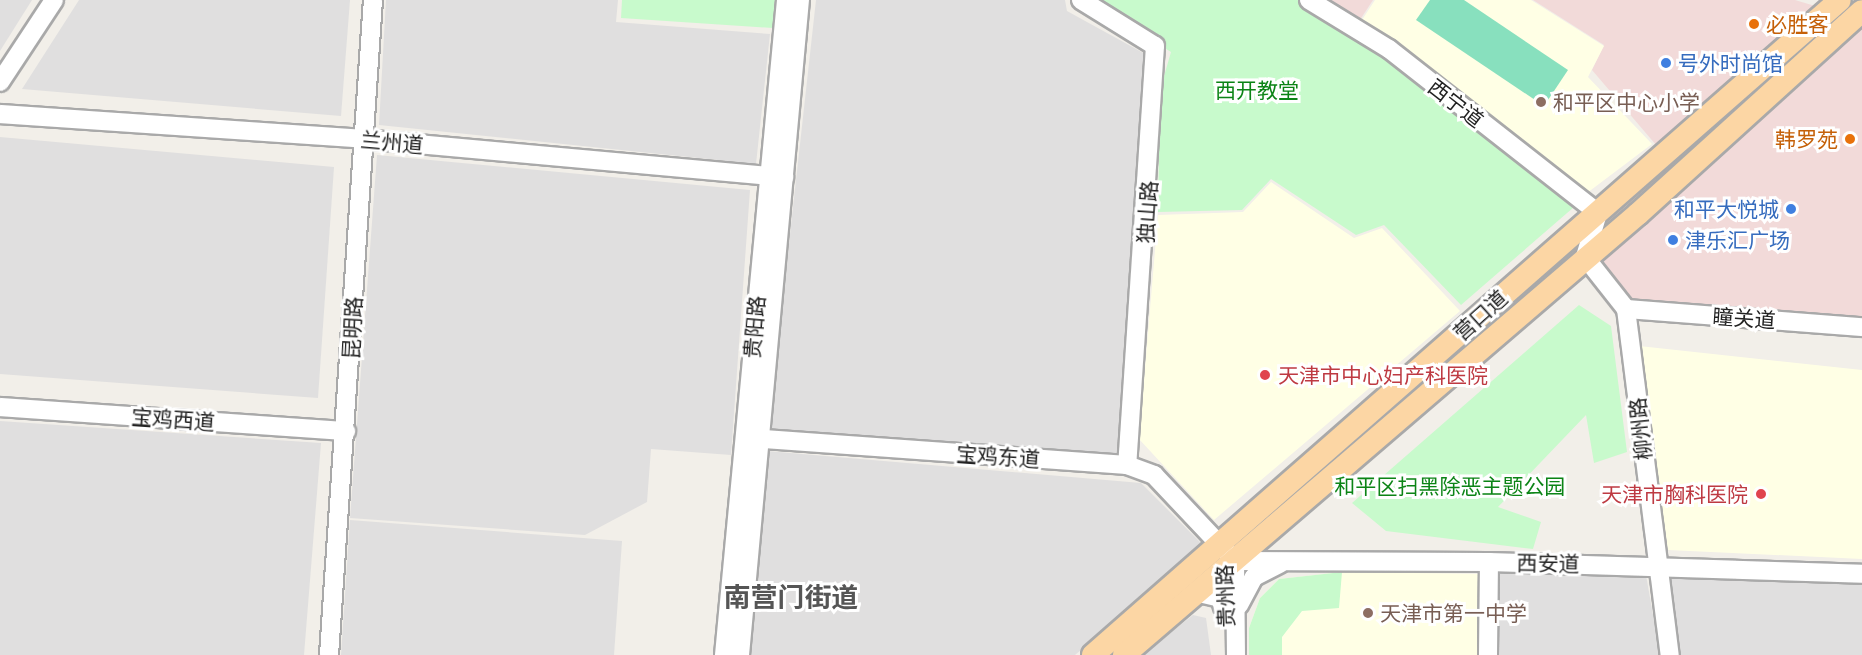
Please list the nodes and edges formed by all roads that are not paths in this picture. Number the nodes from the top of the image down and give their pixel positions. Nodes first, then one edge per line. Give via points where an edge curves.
1 (54, 0) edge
2 (373, 0) edge
3 (786, 0) edge
4 (800, 0) edge
5 (1081, 0) edge
6 (1310, 0) edge
7 (1840, 0) edge
8 (1862, 11) edge
9 (0, 82) edge
10 (0, 114) edge
11 (363, 139) junction
12 (776, 176) junction
13 (1598, 213) junction
14 (1585, 257) junction
15 (1626, 309) junction
16 (1862, 327) edge
17 (0, 407) edge
18 (346, 431) junction
19 (752, 438) junction
20 (1127, 465) junction
21 (1227, 558) junction
22 (1287, 561) junction
23 (1489, 562) junction
24 (1655, 566) junction
25 (1862, 574) edge
26 (1199, 593) junction
27 (1231, 616) junction
28 (329, 655) edge
29 (724, 655) edge
30 (740, 655) edge
31 (1093, 655) edge
32 (1124, 655) edge
33 (1226, 655) edge
34 (1236, 655) edge
35 (1488, 655) edge
36 (1670, 655) edge

1 - 9 street
2 - 11 street, 昆明路
3 - 12 street, 贵阳路
4 - 12 street, 贵阳路
5 - 20 street, 独山路 via 1155,46
6 - 13 street, 西宁道 via 1389,49
7 - 13 main road, 营口道
8 - 14 main road, 营口道
10 - 11 street, 兰州道
11 - 12 street, 兰州道
11 - 18 street, 昆明路
12 - 19 street, 贵阳路
13 - 14 street
13 - 21 main road, 营口道
14 - 15 street
14 - 21 main road, 营口道
15 - 16 street, 瞳关道
15 - 24 street, 柳州路
17 - 18 street, 宝鸡西道
18 - 28 street, 昆明路
19 - 20 street, 宝鸡东道
19 - 29 street, 贵阳路
19 - 30 street, 贵阳路
20 - 21 street, 宝鸡东道 via 1154,475
21 - 22 street, 西安道
21 - 26 main road, 营口道
21 - 27 street, 贵州路
21 - 31 main road, 营口道
22 - 23 street, 西安道
22 - 27 street via 1254,577
23 - 24 street, 西安道
23 - 35 street
24 - 25 street, 西安道
24 - 36 street, 柳州路
26 - 27 street via 1220,598
26 - 32 main road, 营口道
27 - 33 street, 贵州路
27 - 34 street, 贵州路

